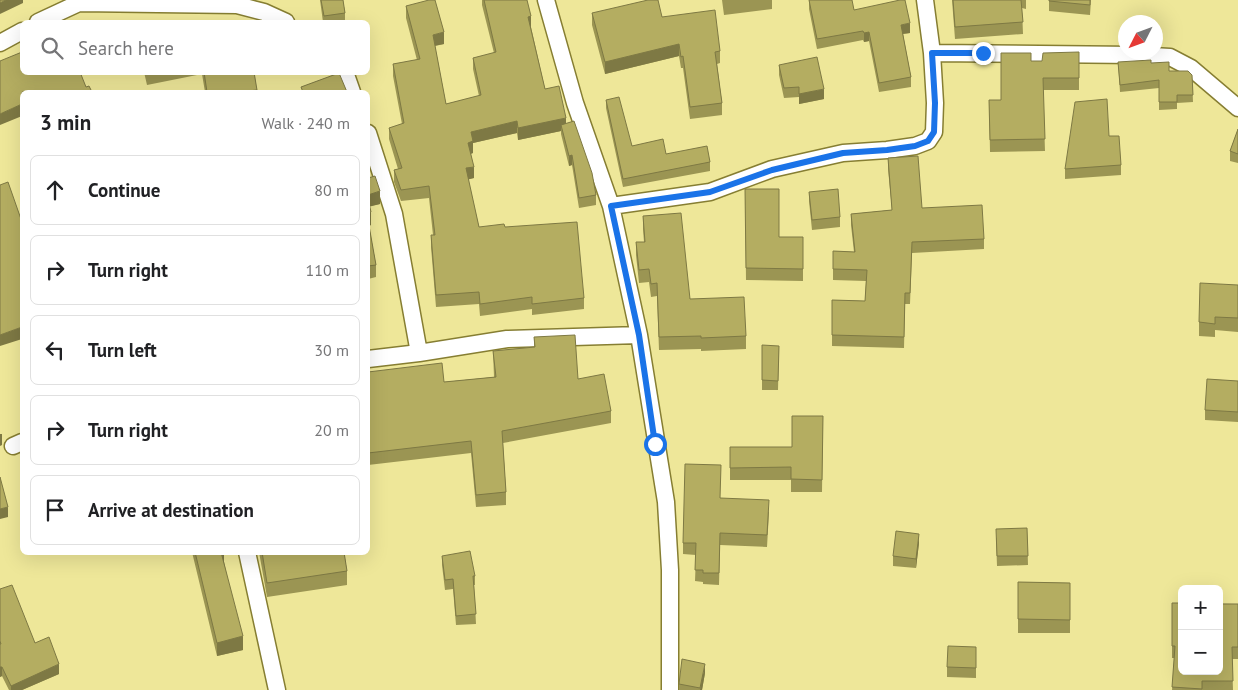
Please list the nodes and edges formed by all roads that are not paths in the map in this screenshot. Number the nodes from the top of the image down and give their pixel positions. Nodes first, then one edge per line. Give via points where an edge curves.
1 (546, 0) edge
2 (925, 0) edge
3 (43, 20) edge
4 (282, 20) edge
5 (20, 32) edge
6 (0, 43) edge
7 (932, 53) junction
8 (346, 75) edge
9 (351, 90) edge
10 (1238, 108) edge
11 (370, 139) edge
12 (611, 206) junction
13 (639, 335) junction
14 (418, 353) junction
15 (370, 360) edge
16 (248, 555) edge
17 (277, 690) edge
18 (670, 690) edge

1 - 12 street via 575,103
2 - 7 street
3 - 4 street via 79,4 88,4 237,5
5 - 6 street
7 - 10 street via 1170,57 1191,68
7 - 12 street via 934,132 928,141 887,150 843,153 772,170 710,192
8 - 9 street
11 - 14 street via 394,214
12 - 13 street
13 - 14 street via 507,338
13 - 18 street via 666,502 670,570
14 - 15 street
16 - 17 street

